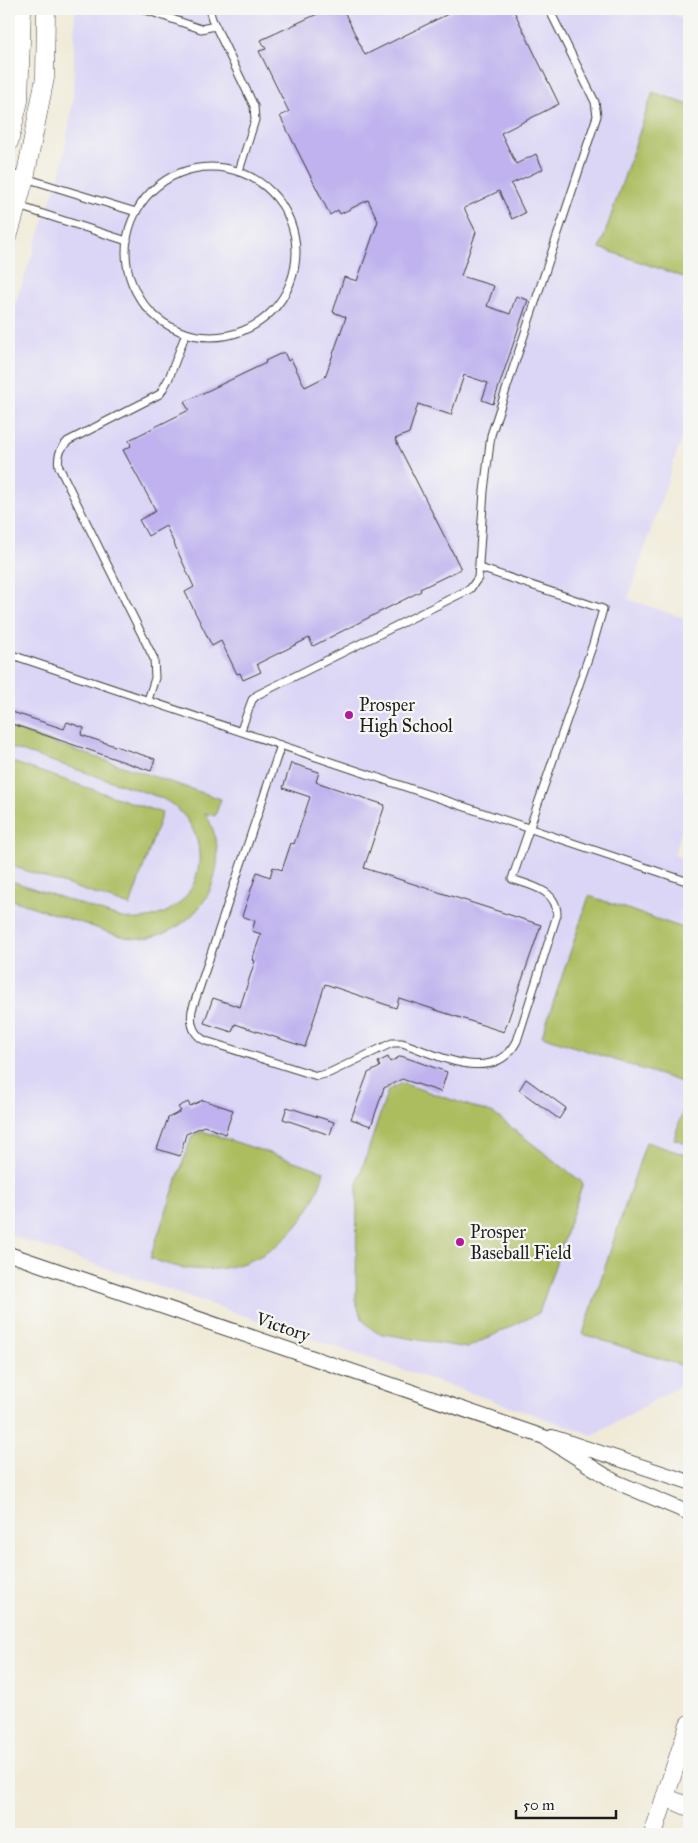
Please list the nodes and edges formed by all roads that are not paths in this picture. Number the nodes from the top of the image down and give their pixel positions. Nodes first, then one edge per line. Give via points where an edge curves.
1 (22, 9) edge
2 (46, 9) edge
3 (143, 9) edge
4 (209, 9) edge
5 (549, 9) edge
6 (215, 26) junction
7 (9, 142) edge
8 (239, 171) junction
9 (17, 175) edge
10 (14, 204) edge
11 (136, 212) junction
12 (9, 234) edge
13 (127, 241) junction
14 (186, 334) junction
15 (480, 568) junction
16 (9, 654) edge
17 (148, 700) junction
18 (240, 730) junction
19 (281, 745) junction
20 (530, 829) junction
21 (689, 882) edge
22 (9, 1254) edge
23 (544, 1437) junction
24 (689, 1482) edge
25 (689, 1513) edge
26 (689, 1724) edge
27 (665, 1797) junction
28 (689, 1807) edge
29 (653, 1834) edge

1 - 7 street via 19,101
2 - 9 street via 45,78
3 - 6 lane via 201,29
4 - 6 lane
5 - 15 lane via 595,102 597,116 492,435 484,491
6 - 8 lane via 254,106 255,120
8 - 11 lane via 211,166 181,172 155,188
8 - 14 lane via 270,191 288,217 296,253 291,279 280,302 252,326 222,336
9 - 10 street
9 - 11 lane
10 - 12 street
10 - 13 lane
11 - 13 lane
13 - 14 lane via 128,271 140,299 161,320
14 - 17 lane via 160,394 68,441 57,460 154,659 155,678
15 - 18 lane via 470,589 257,695
15 - 20 lane via 603,609
16 - 17 lane
17 - 18 lane
18 - 19 lane
19 - 20 lane
19 - 20 lane via 192,1010 195,1032 206,1041 317,1076 329,1074 392,1042 469,1065 498,1061 517,1040 558,915 556,903 548,893 512,879
20 - 21 lane
22 - 23 street, Victory
23 - 24 street, Victory via 558,1437
23 - 25 street, Victory via 614,1481
26 - 27 street
27 - 28 street
27 - 29 street

